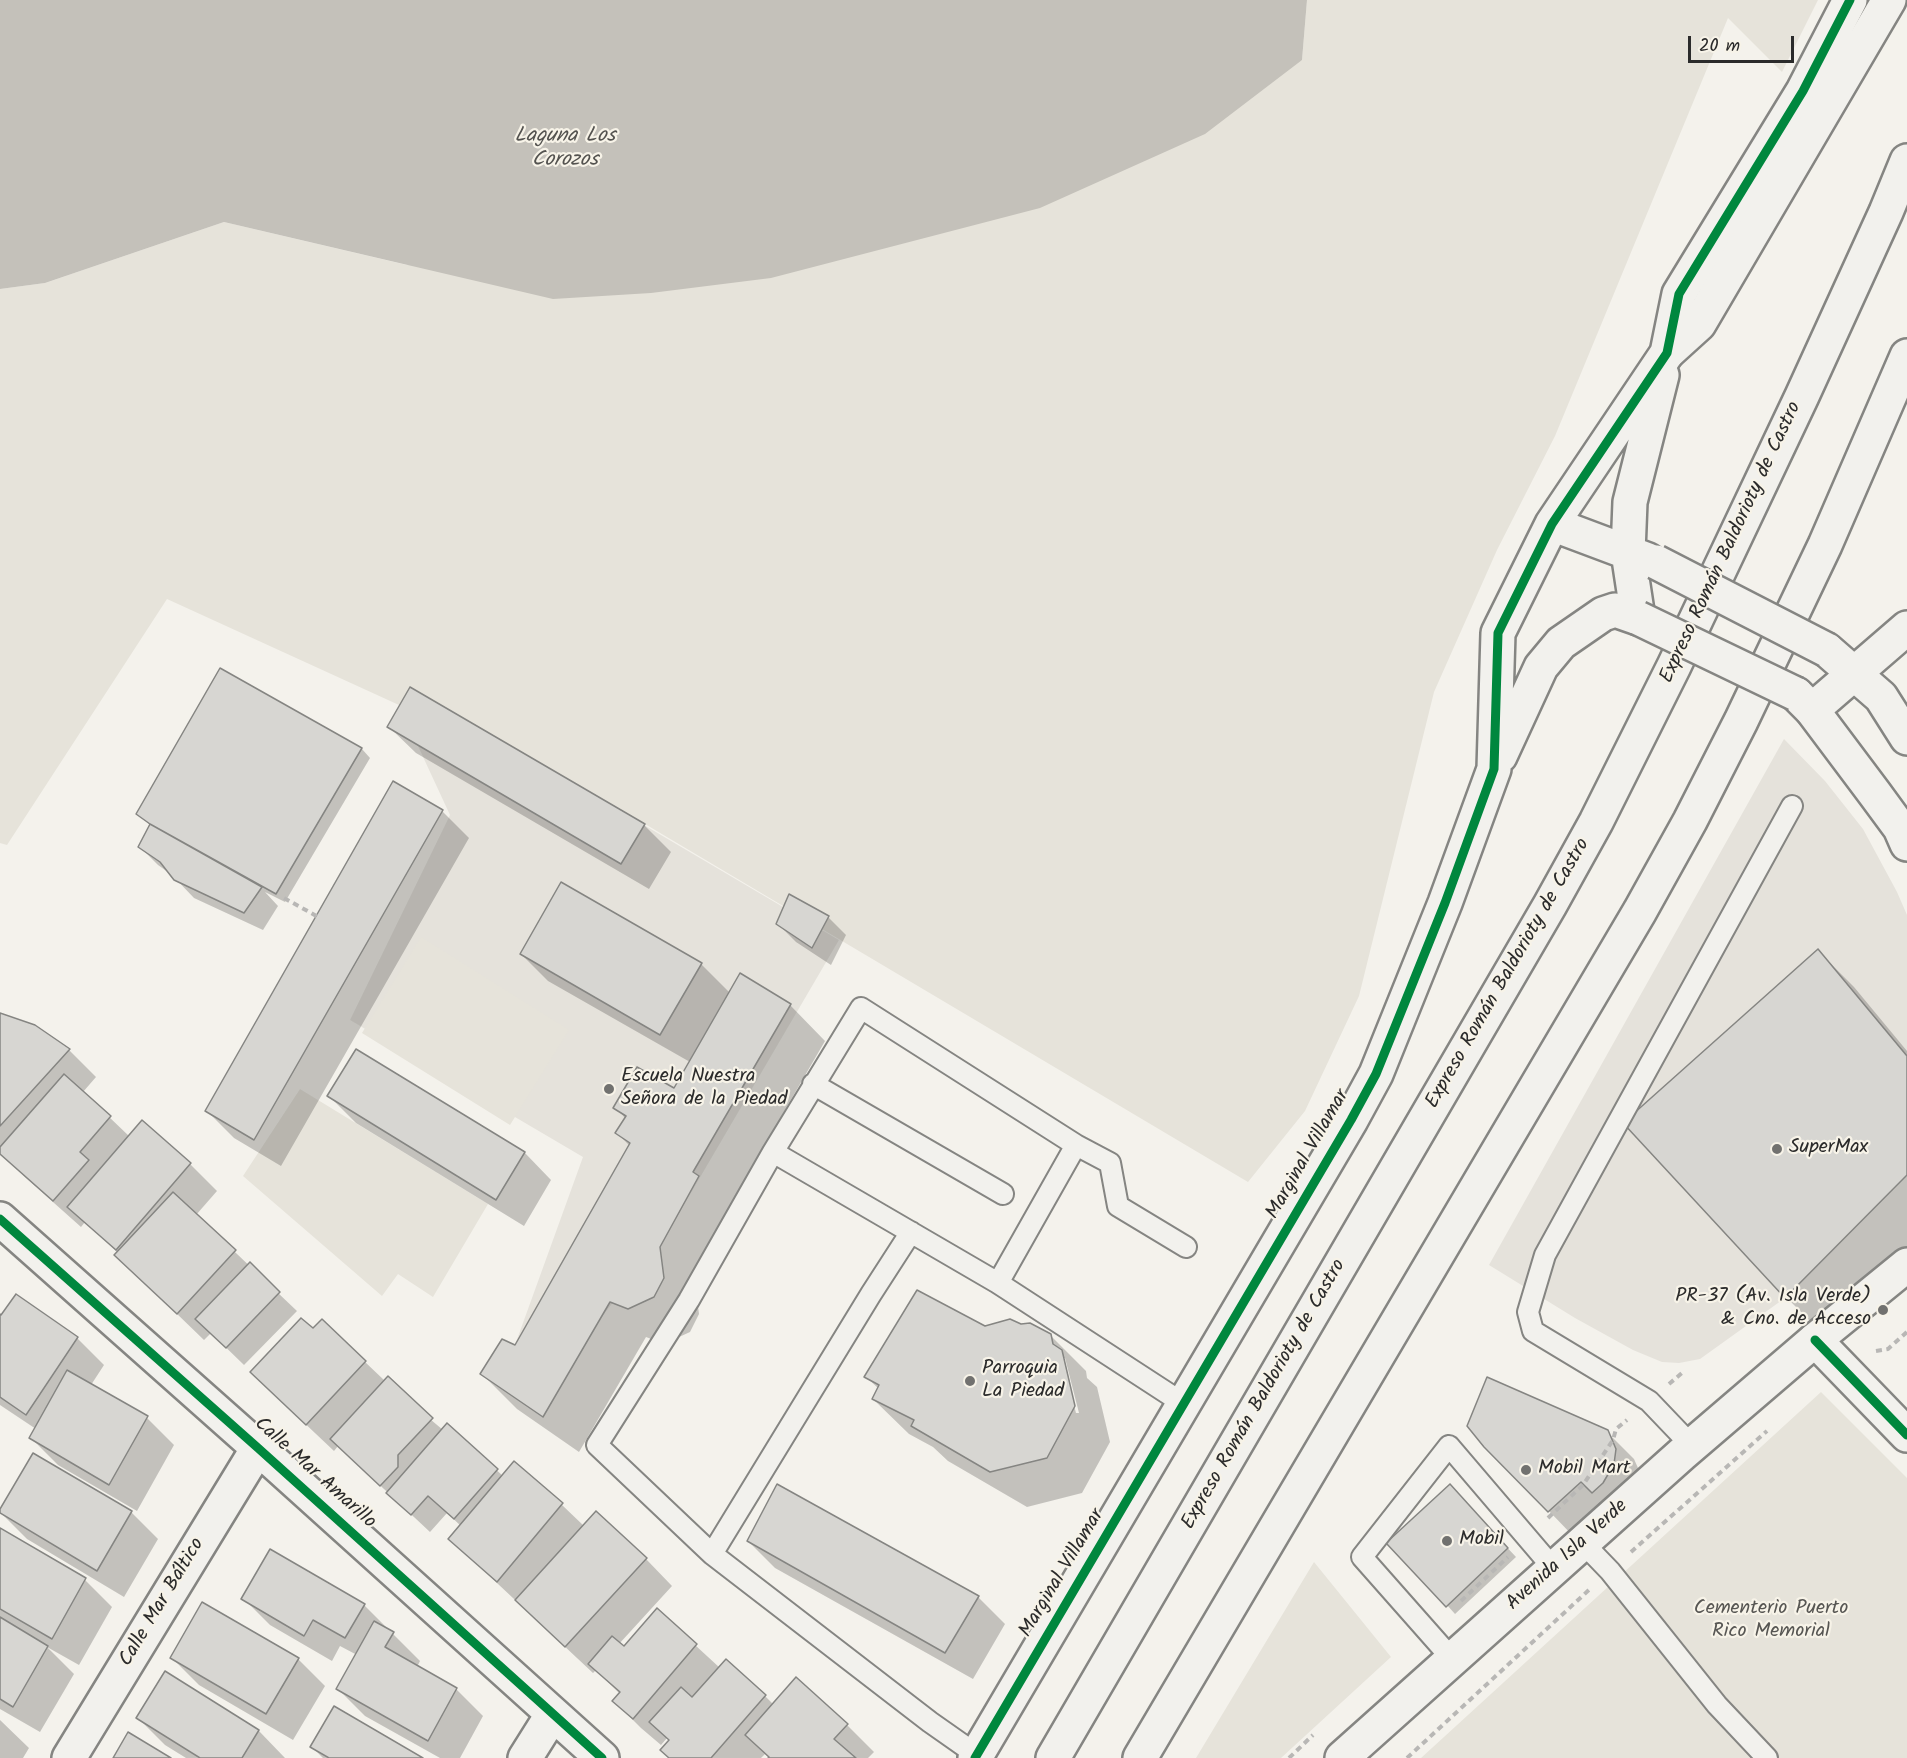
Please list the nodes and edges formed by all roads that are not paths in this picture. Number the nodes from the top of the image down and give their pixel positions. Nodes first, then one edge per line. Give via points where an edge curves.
1 (1850, 0) edge
2 (1889, 0) edge
3 (1907, 160) edge
4 (1667, 353) junction
5 (1907, 356) edge
6 (1552, 524) junction
7 (1642, 557) junction
8 (1638, 618) junction
9 (1907, 628) edge
10 (1854, 673) junction
11 (1804, 702) junction
12 (1907, 738) edge
13 (1494, 769) junction
14 (1792, 806) dead end
15 (1907, 844) edge
16 (813, 1084) junction
17 (1076, 1145) junction
18 (773, 1152) junction
19 (1003, 1194) dead end
20 (0, 1219) edge
21 (911, 1232) junction
22 (1186, 1247) dead end
23 (1907, 1265) edge
24 (998, 1283) junction
25 (1815, 1340) junction
26 (1185, 1404) junction
27 (1907, 1435) edge
28 (1692, 1446) junction
29 (258, 1448) junction
30 (1583, 1543) junction
31 (712, 1554) junction
32 (1554, 1569) junction
33 (1452, 1660) junction
34 (552, 1715) junction
35 (976, 1757) edge
36 (69, 1758) edge
37 (525, 1758) edge
38 (602, 1758) edge
39 (1053, 1758) edge
40 (1140, 1758) edge
41 (1342, 1758) edge
42 (1767, 1758) edge

1 - 4 main road via 1803,91 1678,294
2 - 4 main road via 1699,324
3 - 39 main road, Expreso Román Baldorioty de Castro via 1802,396 1596,822
4 - 6 main road, Marginal Villamar
4 - 7 main road via 1630,502
5 - 40 main road via 1825,545 1741,722 1673,851
6 - 7 main road
6 - 13 main road, Marginal Villamar via 1498,633
7 - 8 main road
7 - 10 main road, bridge via 1827,650
8 - 11 main road, bridge
8 - 13 main road via 1615,610 1561,643 1541,667
9 - 10 main road
10 - 11 main road
10 - 12 main road via 1881,697
11 - 15 main road via 1900,828
13 - 26 main road, Marginal Villamar via 1376,1074
14 - 28 lane via 1545,1255 1528,1312 1533,1331 1649,1401
16 - 17 lane via 861,1008
16 - 18 lane
16 - 19 lane
17 - 22 lane via 1110,1163 1118,1206
17 - 24 lane
18 - 21 lane
18 - 31 lane via 689,1300 597,1445
20 - 29 main road, Calle Mar Amarillo
21 - 24 lane
21 - 31 lane
23 - 25 main road, Avenida Isla Verde
24 - 26 lane
25 - 27 main road
25 - 28 main road, Avenida Isla Verde
26 - 35 main road, Marginal Villamar
28 - 30 main road, Avenida Isla Verde
29 - 34 main road, Calle Mar Amarillo
29 - 36 main road, Calle Mar Báltico
30 - 32 main road, Avenida Isla Verde
30 - 42 lane via 1717,1705
31 - 35 lane
32 - 33 main road, Avenida Isla Verde
32 - 33 lane via 1449,1446 1362,1557
33 - 41 main road, Avenida Isla Verde
34 - 37 main road
34 - 38 main road, Calle Mar Amarillo

